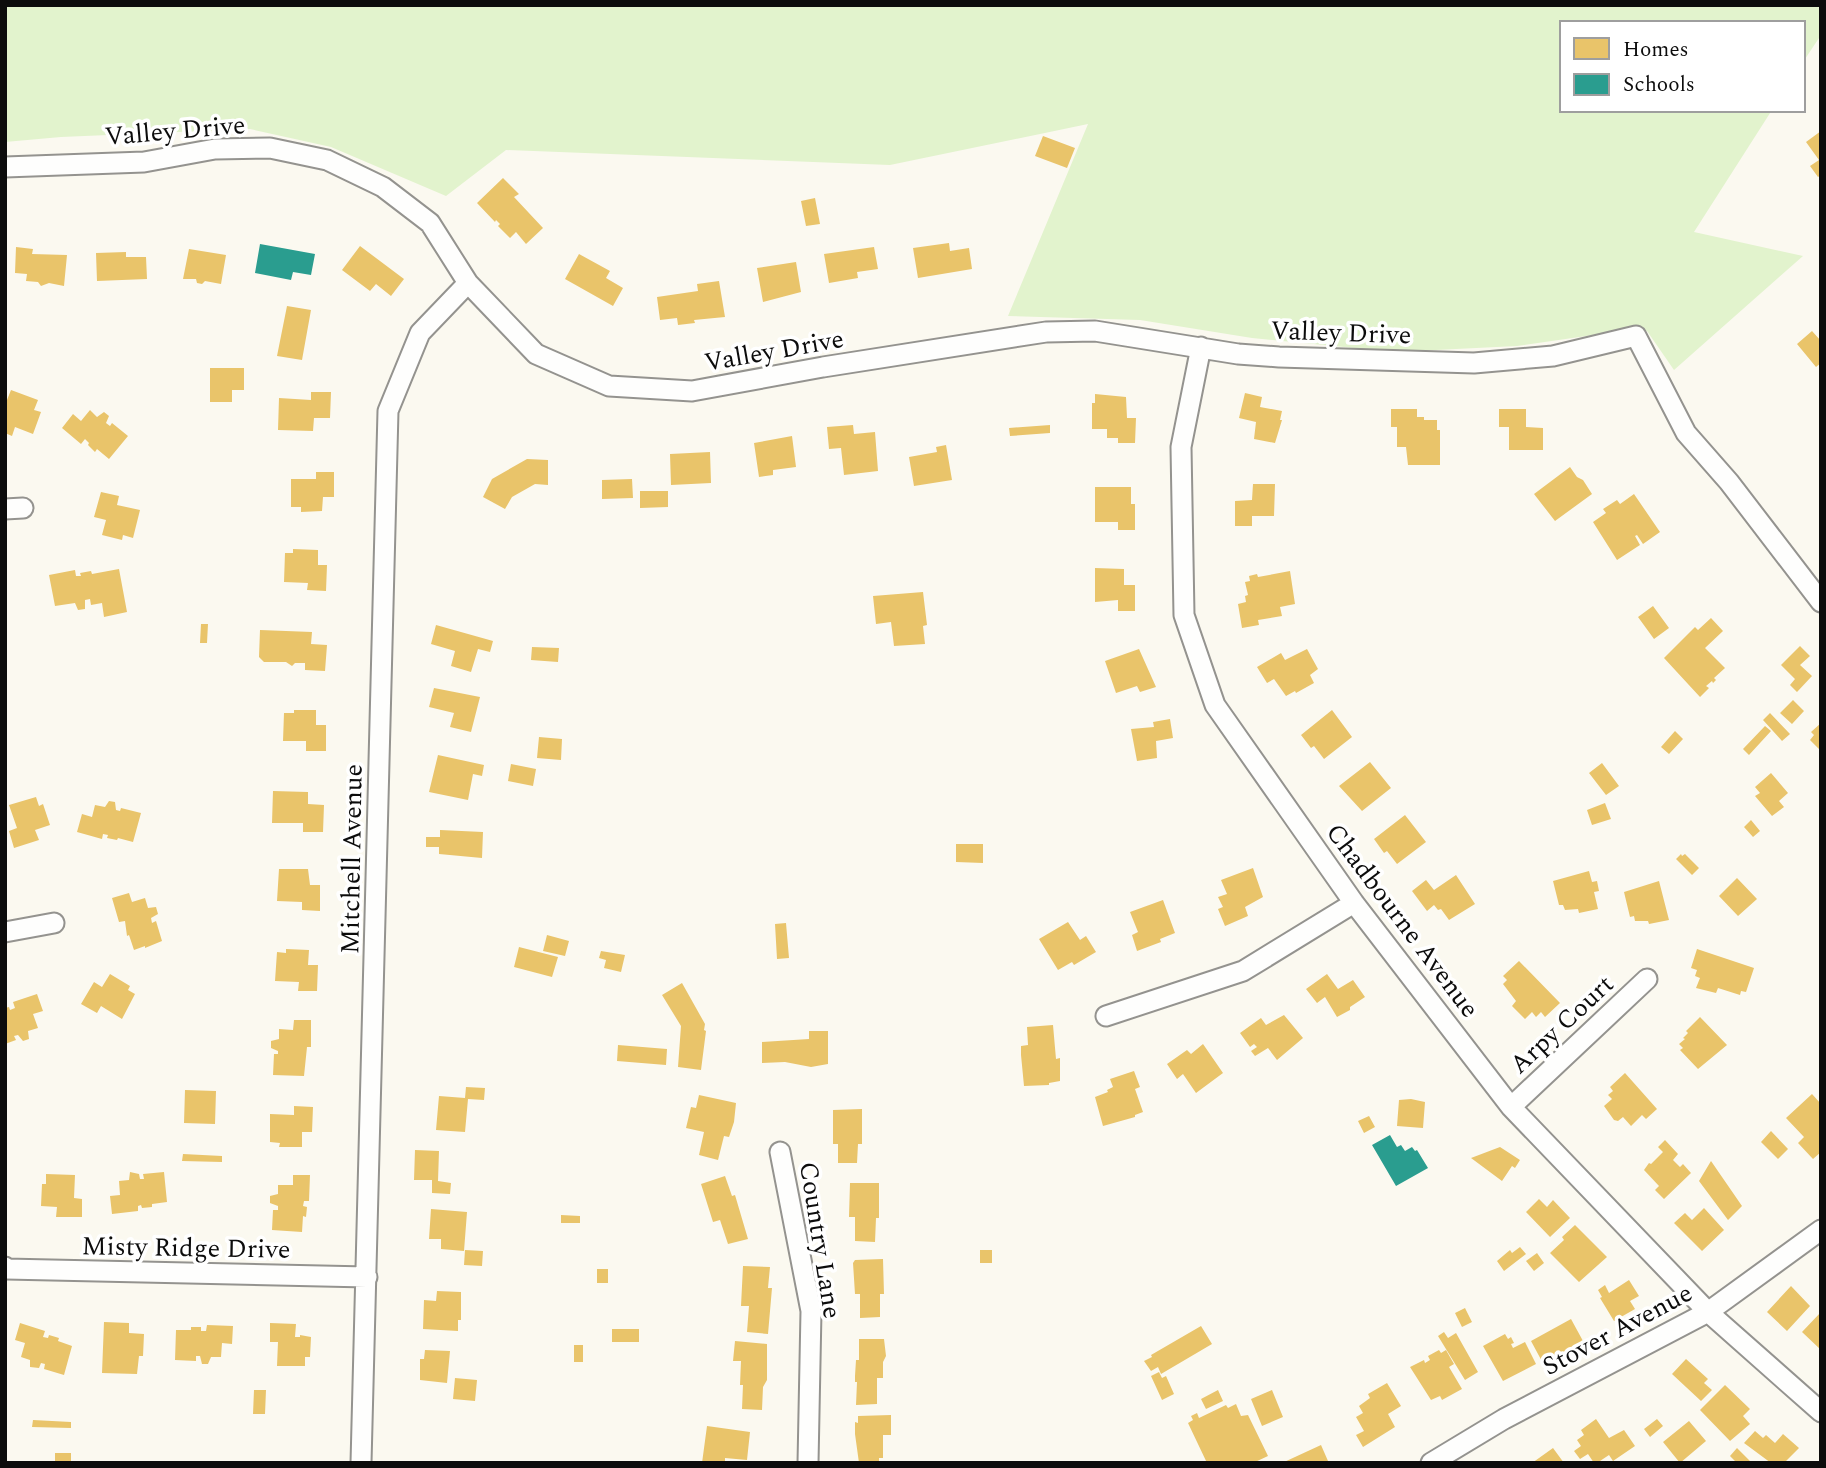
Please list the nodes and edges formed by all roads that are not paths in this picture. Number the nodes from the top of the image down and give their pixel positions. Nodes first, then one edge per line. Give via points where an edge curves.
1 (5, 167) edge
2 (468, 283) junction
3 (1201, 348) junction
4 (1821, 602) edge
5 (1354, 903) junction
6 (54, 923) dead end
7 (5, 932) edge
8 (1647, 979) dead end
9 (1106, 1016) dead end
10 (1511, 1107) junction
11 (780, 1152) dead end
12 (1821, 1230) edge
13 (5, 1267) edge
14 (367, 1277) junction
15 (1708, 1312) junction
16 (1821, 1412) edge
17 (361, 1463) edge
18 (808, 1463) edge
19 (1431, 1463) edge

1 - 2 street, Valley Drive via 144,162 215,149 258,148 327,160 383,187 429,223
2 - 3 street, Valley Drive via 536,354 609,386 692,391 1046,332 1095,331
2 - 14 street, Mitchell Avenue via 420,333 388,411
3 - 4 street, Valley Drive via 1279,357 1474,363 1553,356 1636,336 1686,433
3 - 5 street, Chadbourne Avenue via 1181,447 1184,615 1215,705
5 - 9 street via 1243,971
5 - 10 street, Chadbourne Avenue
6 - 7 street
8 - 10 street, Arpy Court
10 - 15 street, Chadbourne Avenue
11 - 18 street, Country Lane via 811,1311
12 - 15 street, Stover Avenue
13 - 14 street, Misty Ridge Drive
14 - 17 street, Mitchell Avenue
15 - 16 street, Chadbourne Avenue
15 - 19 street, Stover Avenue via 1504,1419

